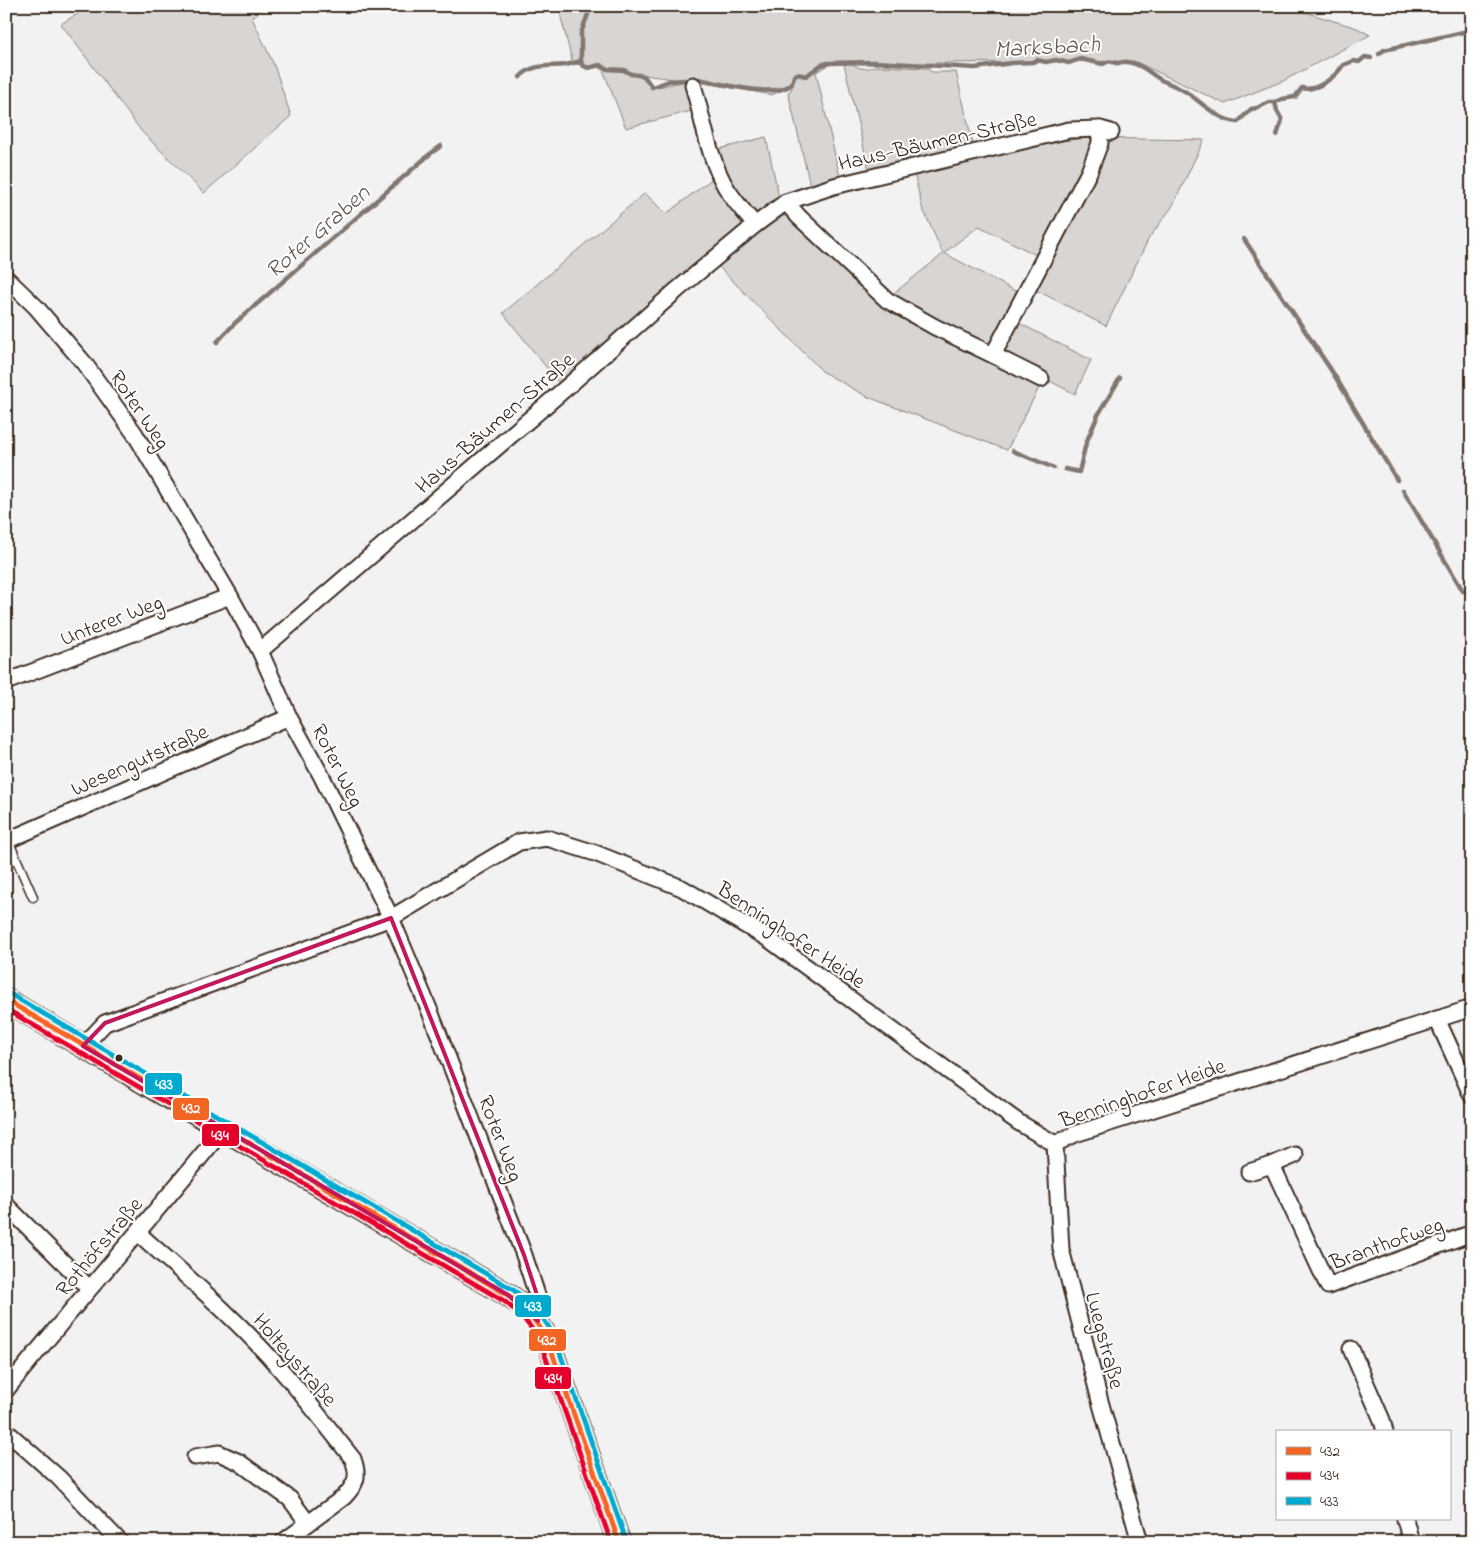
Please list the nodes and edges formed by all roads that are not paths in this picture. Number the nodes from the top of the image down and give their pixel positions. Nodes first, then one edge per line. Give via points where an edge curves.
1 (693, 85) dead end
2 (786, 202) junction
3 (755, 225) junction
4 (6, 278) edge
5 (993, 355) junction
6 (1041, 379) dead end
7 (230, 596) junction
8 (260, 652) junction
9 (6, 682) edge
10 (289, 717) junction
11 (7, 840) edge
12 (33, 897) dead end
13 (391, 918) junction
14 (6, 1000) edge
15 (1472, 1008) edge
16 (1437, 1019) junction
17 (84, 1046) junction
18 (1472, 1096) edge
19 (223, 1129) junction
20 (1055, 1144) junction
21 (1295, 1155) dead end
22 (1272, 1165) junction
23 (1249, 1172) dead end
24 (6, 1205) edge
25 (1472, 1233) edge
26 (138, 1234) junction
27 (89, 1288) junction
28 (538, 1321) junction
29 (1351, 1349) dead end
30 (6, 1390) edge
31 (1384, 1430) edge
32 (6, 1431) edge
33 (195, 1457) dead end
34 (1405, 1520) edge
35 (308, 1523) junction
36 (120, 1542) edge
37 (283, 1542) edge
38 (619, 1542) edge
39 (1140, 1542) edge
40 (1411, 1542) edge

1 - 3 street via 721,179
2 - 3 street, Haus-Bäumen-Straße
2 - 5 street via 887,300
2 - 5 street, Haus-Bäumen-Straße via 834,186 1069,130 1106,130 1089,172
3 - 8 street, Haus-Bäumen-Straße
4 - 7 street, Roter Weg via 84,363 135,434
5 - 6 street
7 - 8 street, Roter Weg
7 - 9 street, Unterer Weg
8 - 10 street, Roter Weg
10 - 11 street, Wesengutstraße
10 - 13 street, Roter Weg
11 - 12 lane
13 - 17 street, Benninghofer Heide via 105,1023
13 - 20 street, Benninghofer Heide via 519,842 547,838 595,853 682,888 767,938 1018,1122
13 - 28 street, Roter Weg via 524,1255 537,1295
14 - 17 main road
15 - 16 street, Benninghofer Heide
16 - 18 street
16 - 20 street, Benninghofer Heide via 1075,1134
17 - 19 main road
19 - 26 street, Rothöfstraße
19 - 28 main road via 508,1295
20 - 39 street, Luegstraße via 1063,1257
21 - 22 street
22 - 23 street
22 - 25 street, Branthofweg via 1328,1286
24 - 27 street
26 - 27 street, Rothöfstraße
26 - 35 street, Holteystraße via 256,1342 352,1459 357,1475 351,1490
27 - 30 street, Rothöfstraße
28 - 38 main road via 555,1358
29 - 31 street
32 - 36 street via 59,1478
33 - 35 street via 219,1453 239,1462 290,1499
34 - 40 street
35 - 37 street, Holteystraße

